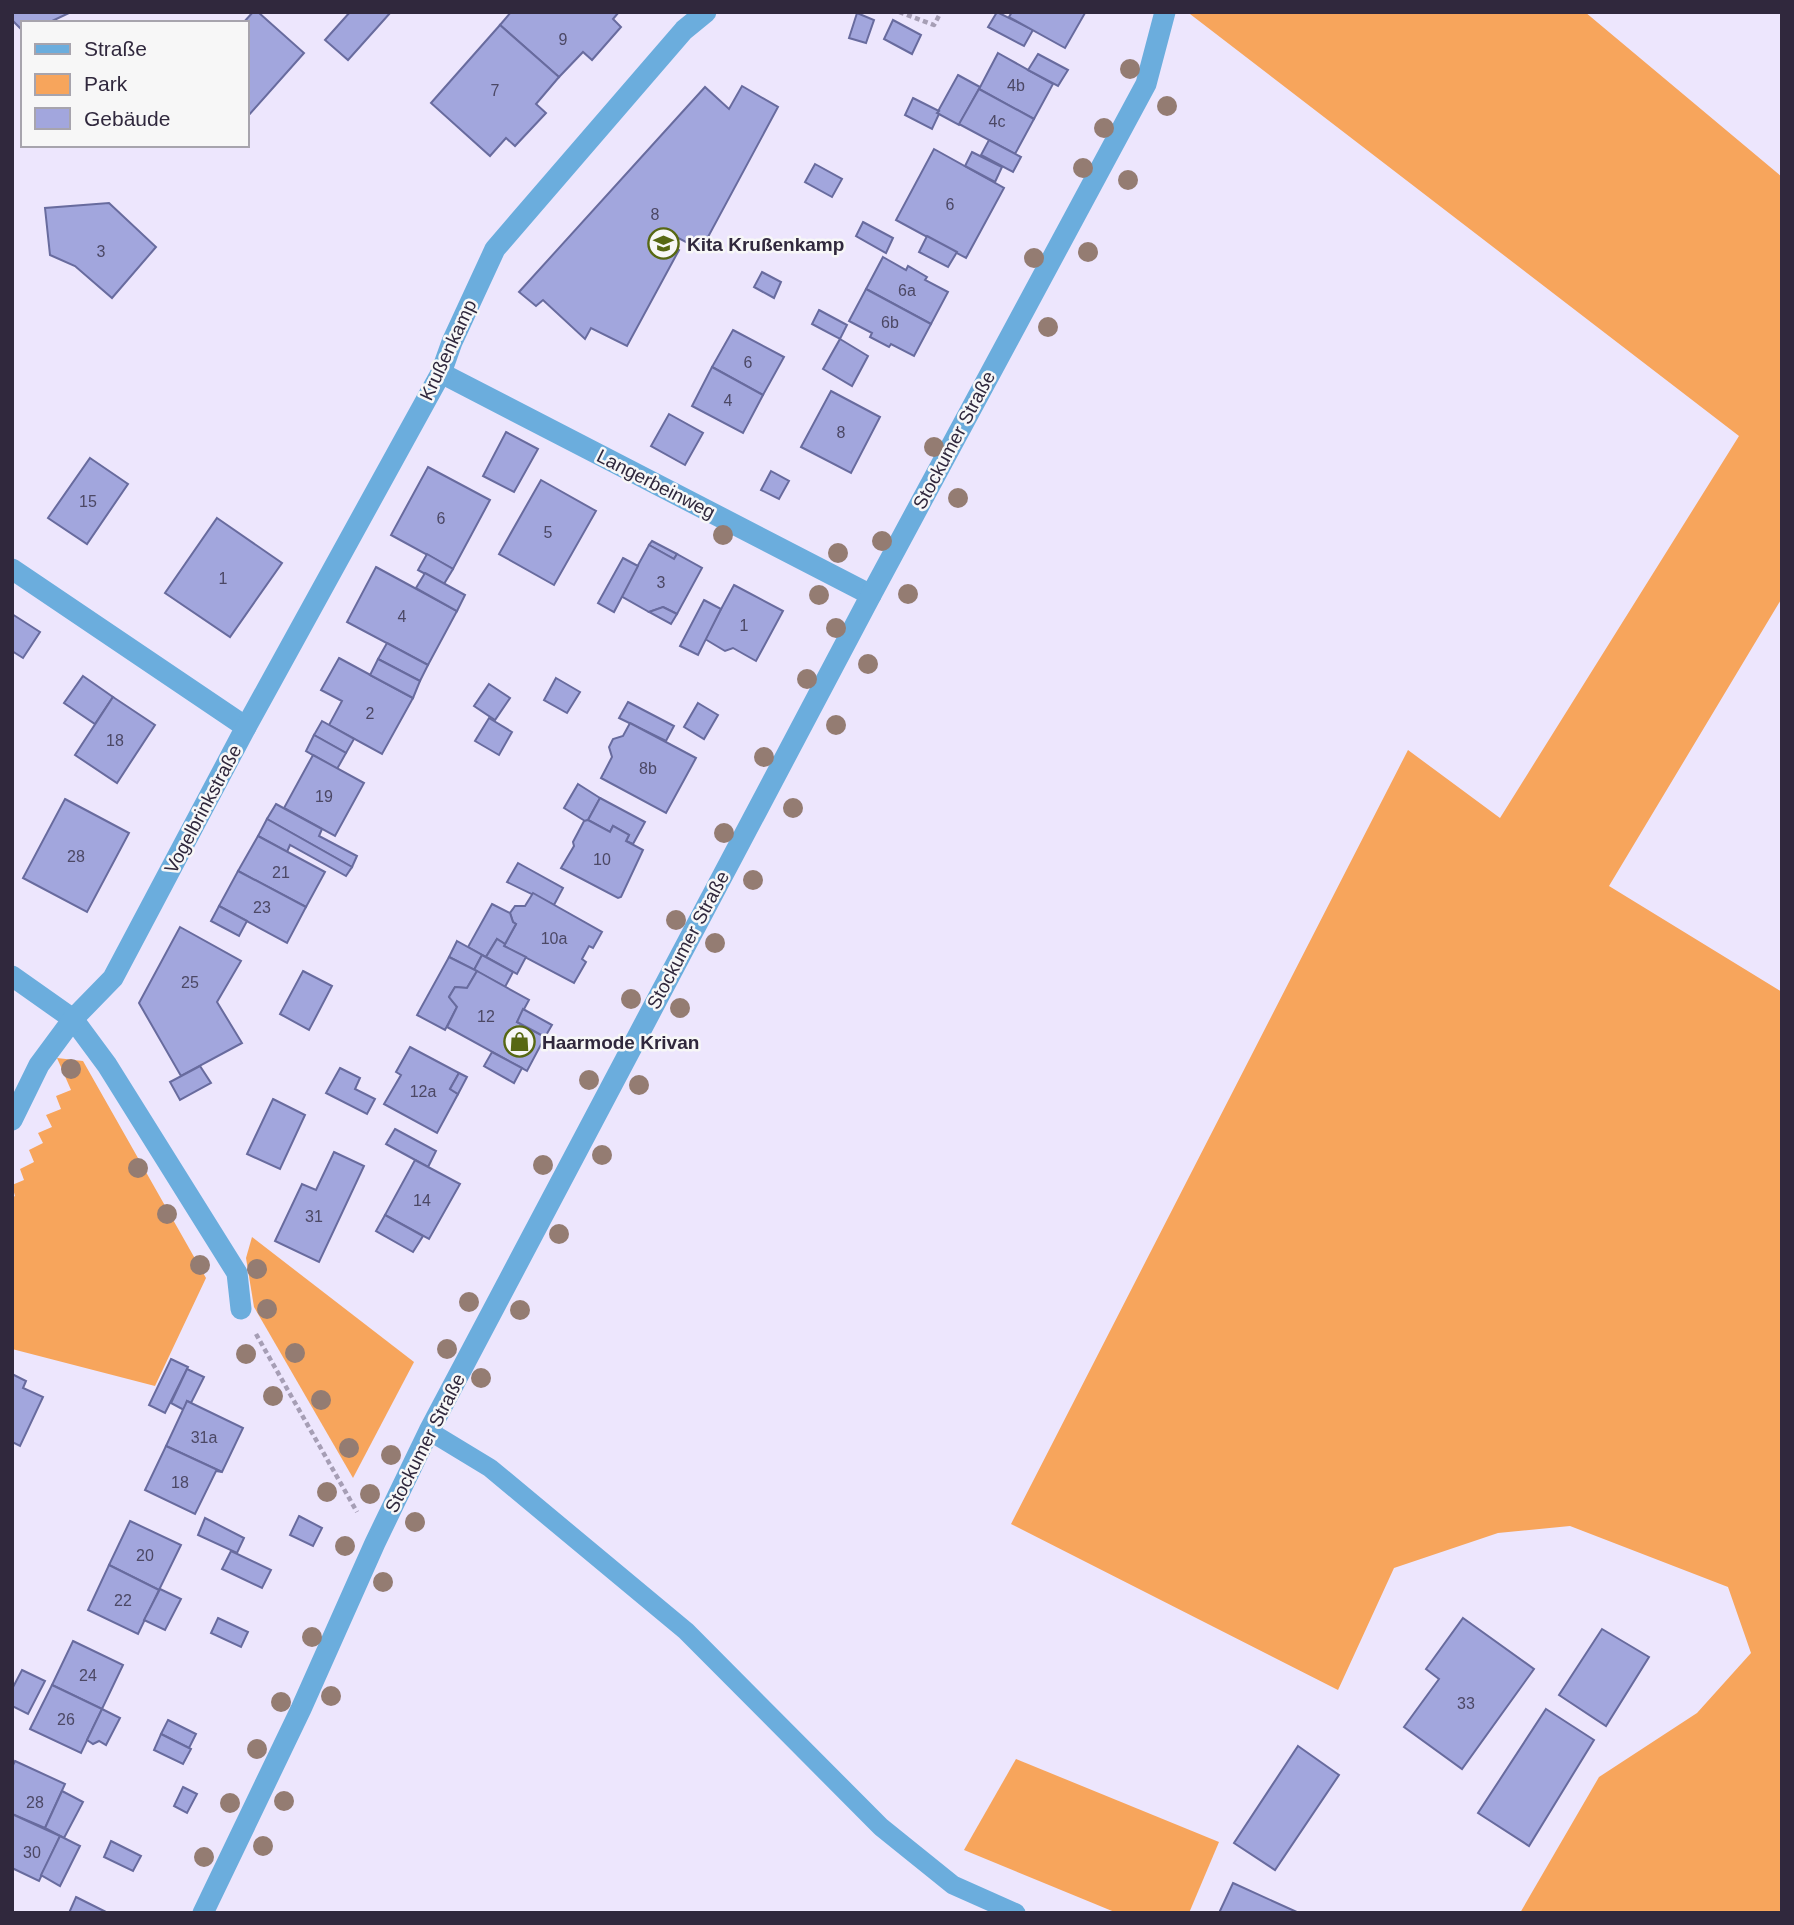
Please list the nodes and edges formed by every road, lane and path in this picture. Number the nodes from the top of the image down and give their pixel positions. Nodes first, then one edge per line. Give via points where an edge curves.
1 (706, 12) edge
2 (899, 12) edge
3 (941, 12) edge
4 (1165, 12) edge
5 (441, 373) junction
6 (12, 569) edge
7 (871, 594) junction
8 (246, 727) junction
9 (12, 976) edge
10 (73, 1019) junction
11 (12, 1120) edge
12 (241, 1308) joint
13 (429, 1431) junction
14 (375, 1543) junction
15 (203, 1913) edge
16 (1016, 1913) edge

1 - 5 street, Krußenkamp via 684,30 495,248
2 - 3 path via 934,25
4 - 7 street, Stockumer Straße via 1146,84
5 - 7 street, Langerbeinweg
5 - 8 street, Krußenkamp
6 - 8 street, Vogelbrinkstraße
7 - 13 street, Stockumer Straße
8 - 10 street, Vogelbrinkstraße via 113,978
9 - 10 street
10 - 11 street, Vogelbrinkstraße via 39,1065
10 - 12 street via 107,1065 237,1273
12 - 14 path
13 - 14 street, Stockumer Straße
13 - 16 lane via 490,1468 686,1631 881,1827 953,1885
14 - 15 street, Stockumer Straße

